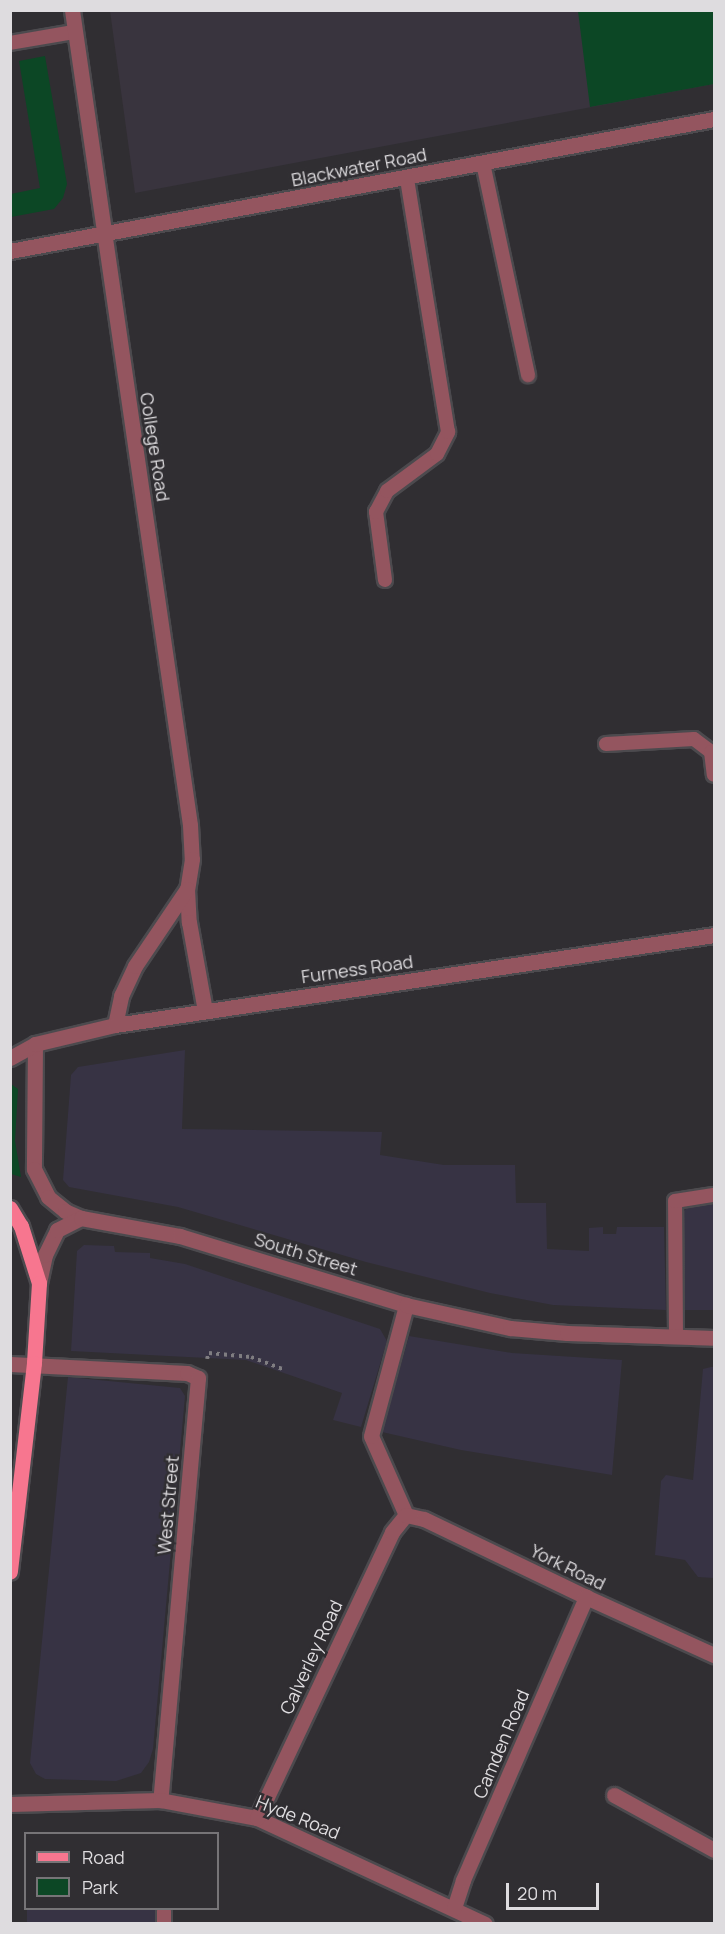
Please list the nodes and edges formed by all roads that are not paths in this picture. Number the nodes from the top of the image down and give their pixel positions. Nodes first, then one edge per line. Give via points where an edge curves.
1 (72, 10) edge
2 (74, 32) junction
3 (10, 43) edge
4 (714, 119) edge
5 (483, 163) junction
6 (407, 178) junction
7 (103, 234) junction
8 (10, 251) edge
9 (528, 375) dead end
10 (385, 580) dead end
11 (606, 744) dead end
12 (714, 776) edge
13 (187, 889) junction
14 (714, 935) edge
15 (205, 1011) junction
16 (115, 1025) junction
17 (35, 1044) junction
18 (10, 1058) edge
19 (714, 1195) edge
20 (12, 1210) edge
21 (81, 1218) junction
22 (39, 1282) junction
23 (406, 1305) junction
24 (675, 1337) junction
25 (714, 1338) edge
26 (34, 1363) junction
27 (10, 1364) edge
28 (406, 1515) junction
29 (12, 1539) edge
30 (10, 1572) edge
31 (586, 1597) junction
32 (714, 1655) edge
33 (614, 1795) dead end
34 (160, 1800) junction
35 (10, 1804) edge
36 (257, 1818) junction
37 (714, 1850) edge
38 (454, 1908) junction
39 (484, 1923) edge

1 - 2 street, College Road
2 - 3 lane
2 - 7 street, College Road
4 - 5 street, Blackwater Road
5 - 6 street, Blackwater Road
5 - 9 lane
6 - 7 street, Blackwater Road
6 - 10 lane via 448,432 437,454 387,491 376,512
7 - 8 street, Blackwater Road
7 - 13 street, College Road via 190,825 192,859
11 - 12 lane via 694,739 711,752
13 - 15 street, College Road
13 - 16 street, College Road via 135,966
14 - 15 street, Furness Road
15 - 16 street, Furness Road
16 - 17 street, Furness Road
17 - 18 street, Furness Road
17 - 21 street, South Street via 34,1170 48,1197
19 - 24 lane via 675,1201
20 - 22 main road
21 - 22 street via 57,1230 45,1255
21 - 23 street, South Street via 180,1236
22 - 26 main road
23 - 24 street, South Street via 510,1328
23 - 28 street via 371,1436
24 - 25 street, South Street
26 - 27 street
26 - 29 main road
26 - 34 street, West Street via 187,1373 198,1378
28 - 31 street, York Road via 424,1519
28 - 36 street, Calverley Road via 392,1532
29 - 30 main road
31 - 32 street, York Road
31 - 38 street, Camden Road
33 - 37 street
34 - 35 street, Hyde Road
34 - 36 street, Hyde Road
36 - 38 street, Hyde Road
38 - 39 street, Hyde Road

